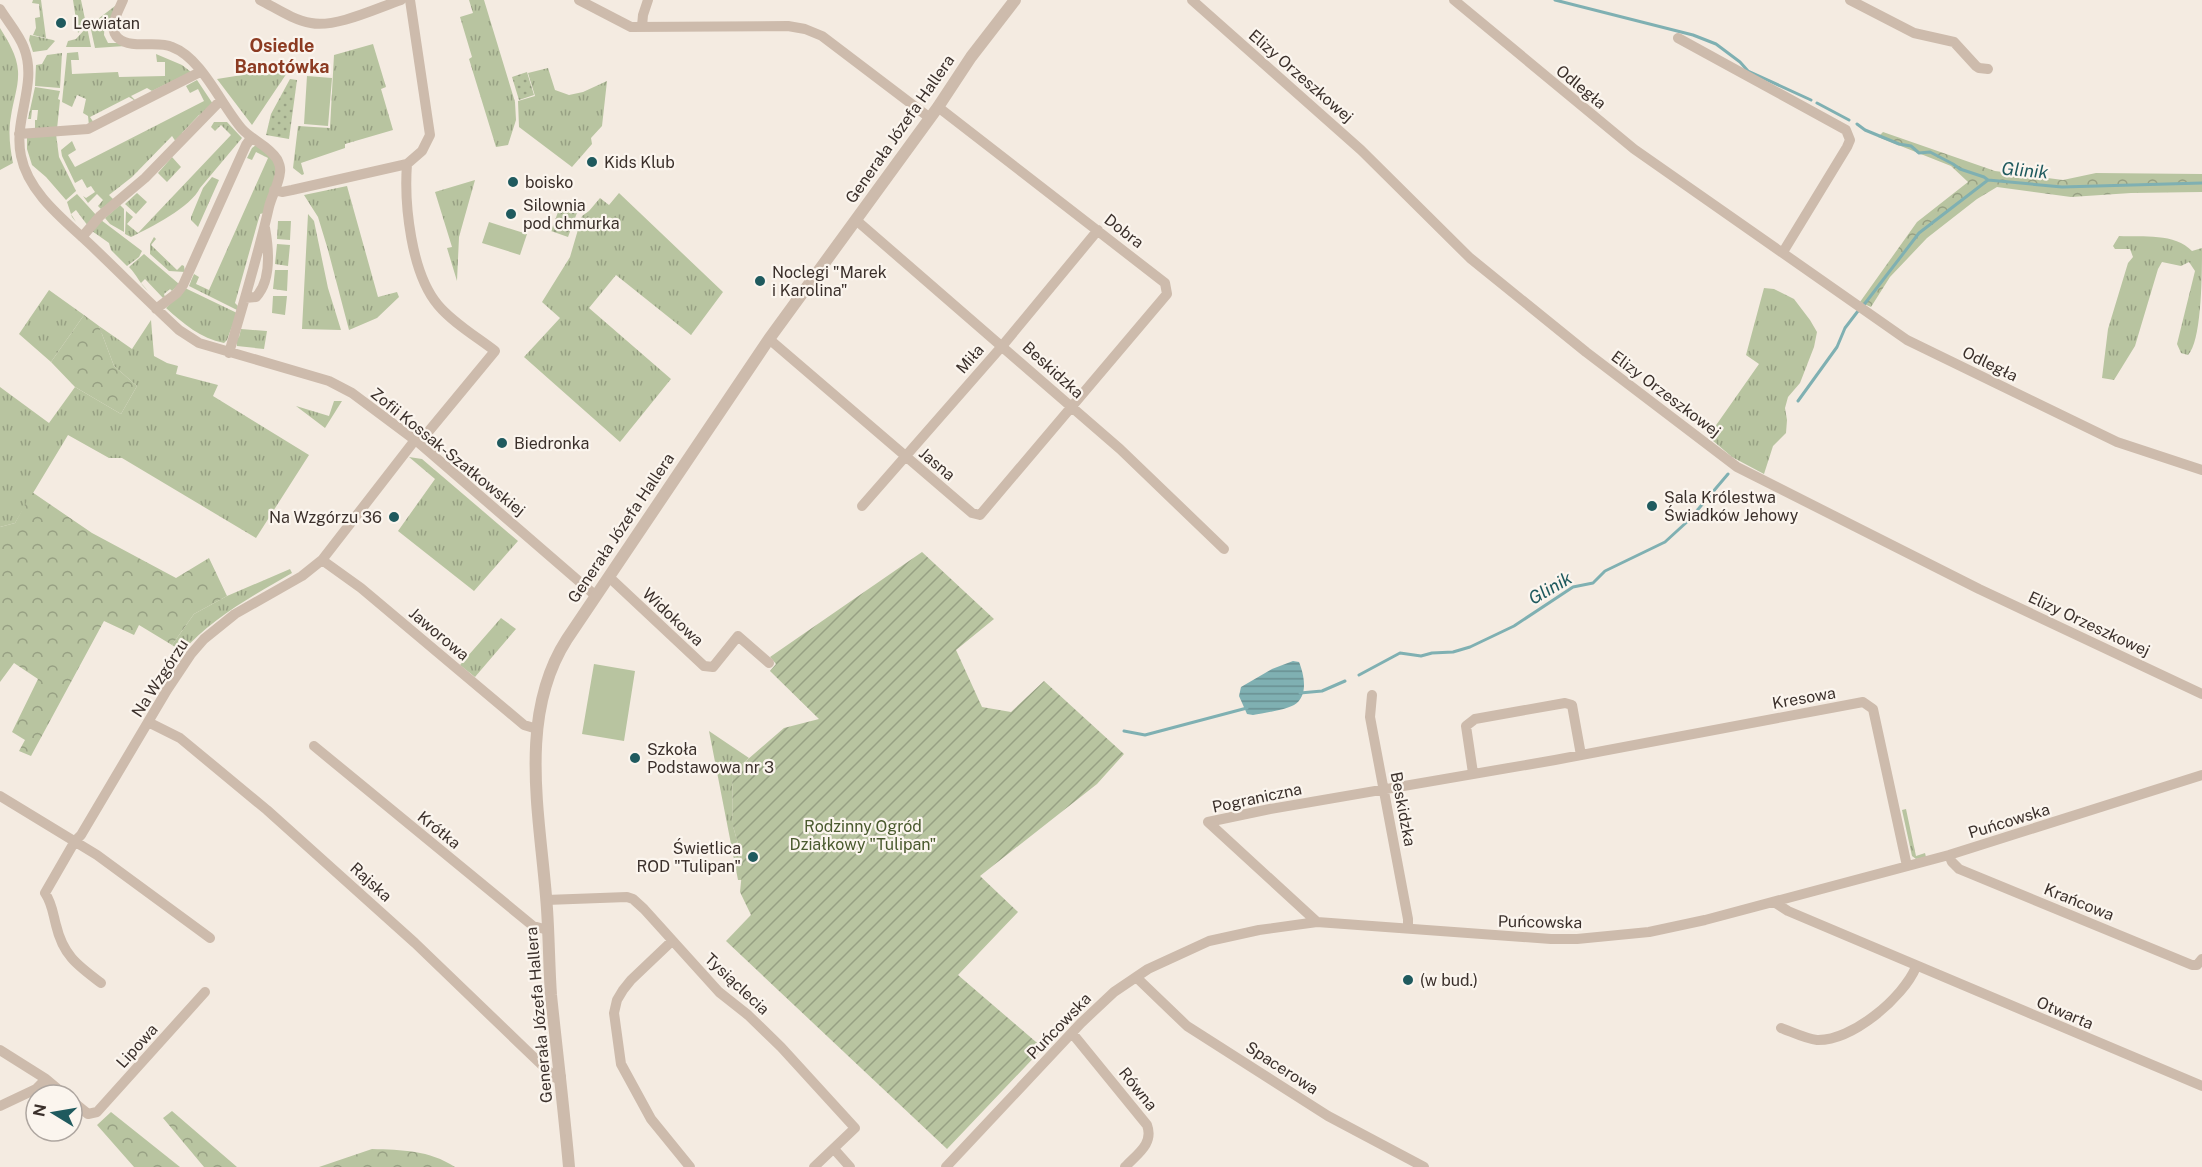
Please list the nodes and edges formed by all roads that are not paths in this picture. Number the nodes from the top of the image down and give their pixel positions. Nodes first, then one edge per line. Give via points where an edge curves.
1 (123, 0) edge
2 (260, 0) edge
3 (401, 0) edge
4 (411, 0) edge
5 (579, 0) edge
6 (648, 0) edge
7 (1015, 0) edge
8 (1192, 0) edge
9 (1454, 0) edge
10 (1850, 0) edge
11 (0, 9) edge
12 (642, 26) junction
13 (1678, 38) dead end
14 (1988, 69) dead end
15 (200, 72) junction
16 (220, 101) junction
17 (938, 107) junction
18 (930, 118) junction
19 (19, 134) junction
20 (251, 138) junction
21 (407, 164) junction
22 (274, 190) junction
23 (856, 220) junction
24 (1098, 230) junction
25 (82, 237) junction
26 (1783, 252) junction
27 (156, 309) junction
28 (769, 339) junction
29 (1003, 345) junction
30 (229, 353) junction
31 (1073, 408) junction
32 (417, 441) junction
33 (906, 457) junction
34 (2202, 470) edge
35 (862, 506) dead end
36 (1224, 549) dead end
37 (322, 560) junction
38 (609, 577) junction
39 (596, 596) junction
40 (769, 663) dead end
41 (2202, 694) edge
42 (1372, 695) dead end
43 (148, 722) junction
44 (537, 729) junction
45 (314, 746) dead end
46 (1581, 755) junction
47 (1473, 773) junction
48 (2202, 775) edge
49 (1384, 789) junction
50 (0, 796) edge
51 (75, 841) junction
52 (1949, 855) junction
53 (1907, 866) junction
54 (546, 900) junction
55 (1774, 902) junction
56 (1317, 922) junction
57 (1408, 929) junction
58 (548, 930) junction
59 (210, 938) dead end
60 (672, 941) junction
61 (2202, 959) edge
62 (1916, 967) junction
63 (1136, 977) junction
64 (100, 983) dead end
65 (205, 992) dead end
66 (1781, 1028) dead end
67 (1072, 1033) junction
68 (0, 1050) edge
69 (561, 1077) junction
70 (46, 1078) junction
71 (52, 1083) edge
72 (2202, 1086) edge
73 (0, 1106) edge
74 (84, 1111) edge
75 (834, 1149) junction
76 (569, 1167) edge
77 (690, 1167) edge
78 (814, 1167) edge
79 (850, 1167) edge
80 (946, 1167) edge
81 (1125, 1167) edge
82 (1424, 1167) edge

1 - 15 street via 114,22 117,37 128,42 170,46 183,53
2 - 3 street via 314,24 335,22
4 - 21 street via 430,135 422,151
5 - 12 street via 631,27
6 - 12 street
7 - 17 street, Generała Józefa Hallera
8 - 41 street, Elizy Orzeszkowej via 1361,150 1470,258 1737,467 1979,589
9 - 26 street, Odległa via 1634,150
10 - 14 street via 1914,33 1954,42 1976,66
11 - 19 street, Zofii Kossak-Szatkowskiej via 21,42 27,60 28,81
12 - 18 street via 805,29 822,36
13 - 26 street via 1846,130 1850,140 1847,147
15 - 16 street via 212,84
15 - 19 street via 88,129
16 - 20 street
16 - 25 street
17 - 18 street, Generała Józefa Hallera
17 - 24 street, Dobra
18 - 23 street, Generała Józefa Hallera
19 - 25 street, Zofii Kossak-Szatkowskiej via 23,163 33,185
20 - 22 street via 278,160 280,174
20 - 27 street via 183,285
21 - 22 street via 289,191
21 - 32 street, Na Wzgórzu via 409,227 430,293 447,314 495,351
22 - 30 street
23 - 28 street, Generała Józefa Hallera
23 - 29 street, Beskidzka
24 - 29 street, Miła
24 - 31 street, Dobra via 1165,283 1167,294
25 - 27 street, Zofii Kossak-Szatkowskiej
26 - 34 street, Odległa via 1907,340 2117,442
27 - 30 street, Zofii Kossak-Szatkowskiej via 199,343
28 - 33 street, Jasna
28 - 38 street, Generała Józefa Hallera
29 - 31 street, Beskidzka
29 - 33 street, Miła
30 - 32 street, Zofii Kossak-Szatkowskiej via 335,383
31 - 33 street, Jasna via 980,515 972,513
31 - 36 street, Beskidzka
32 - 37 street, Na Wzgórzu
32 - 39 street, Zofii Kossak-Szatkowskiej
33 - 35 street, Miła
37 - 43 street, Na Wzgórzu via 302,576 235,614 204,639 182,666
37 - 44 street, Jaworowa via 524,725
38 - 39 street, Generała Józefa Hallera
38 - 40 street, Widokowa via 704,666 713,667 738,636
39 - 44 street, Generała Józefa Hallera via 550,669
42 - 49 street, Beskidzka via 1370,717
43 - 51 street, Na Wzgórzu
43 - 69 street, Rajska via 180,738 267,810 415,942 546,1069 556,1078
44 - 54 street, Generała Józefa Hallera via 535,761
45 - 58 street, Krótka via 533,926
46 - 47 street, Kresowa
46 - 47 street via 1572,705 1565,703 1474,719 1466,726
46 - 53 street, Kresowa via 1863,702 1873,709
47 - 49 street, Kresowa
48 - 52 street, Puńcowska
49 - 56 street, Pograniczna via 1208,822
49 - 57 street, Beskidzka
50 - 51 street
51 - 59 street
51 - 64 street, Na Wzgórzu via 45,893 59,937 74,963
52 - 53 street, Puńcowska
52 - 61 street, Krańcowa via 1959,869 2192,965
53 - 55 street, Puńcowska
54 - 58 street, Generała Józefa Hallera
54 - 60 street, Tysiąclecia via 633,899
55 - 57 street, Puńcowska via 1649,932 1577,939
55 - 62 street, Otwarta
56 - 57 street, Puńcowska
56 - 63 street, Puńcowska via 1209,941
58 - 69 street, Generała Józefa Hallera
60 - 75 street, Tysiąclecia via 719,992 781,1047 855,1128
60 - 77 street via 627,985 614,1013 621,1064 651,1119
62 - 66 street via 1888,1004 1864,1023 1835,1038 1816,1040
62 - 72 street, Otwarta
63 - 67 street, Puńcowska
63 - 82 street, Spacerowa via 1187,1026 1328,1116
65 - 74 street, Lipowa via 98,1112
67 - 80 street, Puńcowska
67 - 81 street, Równa via 1150,1132 1147,1145
68 - 70 street
69 - 76 street, Generała Józefa Hallera
70 - 71 street
70 - 73 street via 36,1089
75 - 78 street
75 - 79 street

